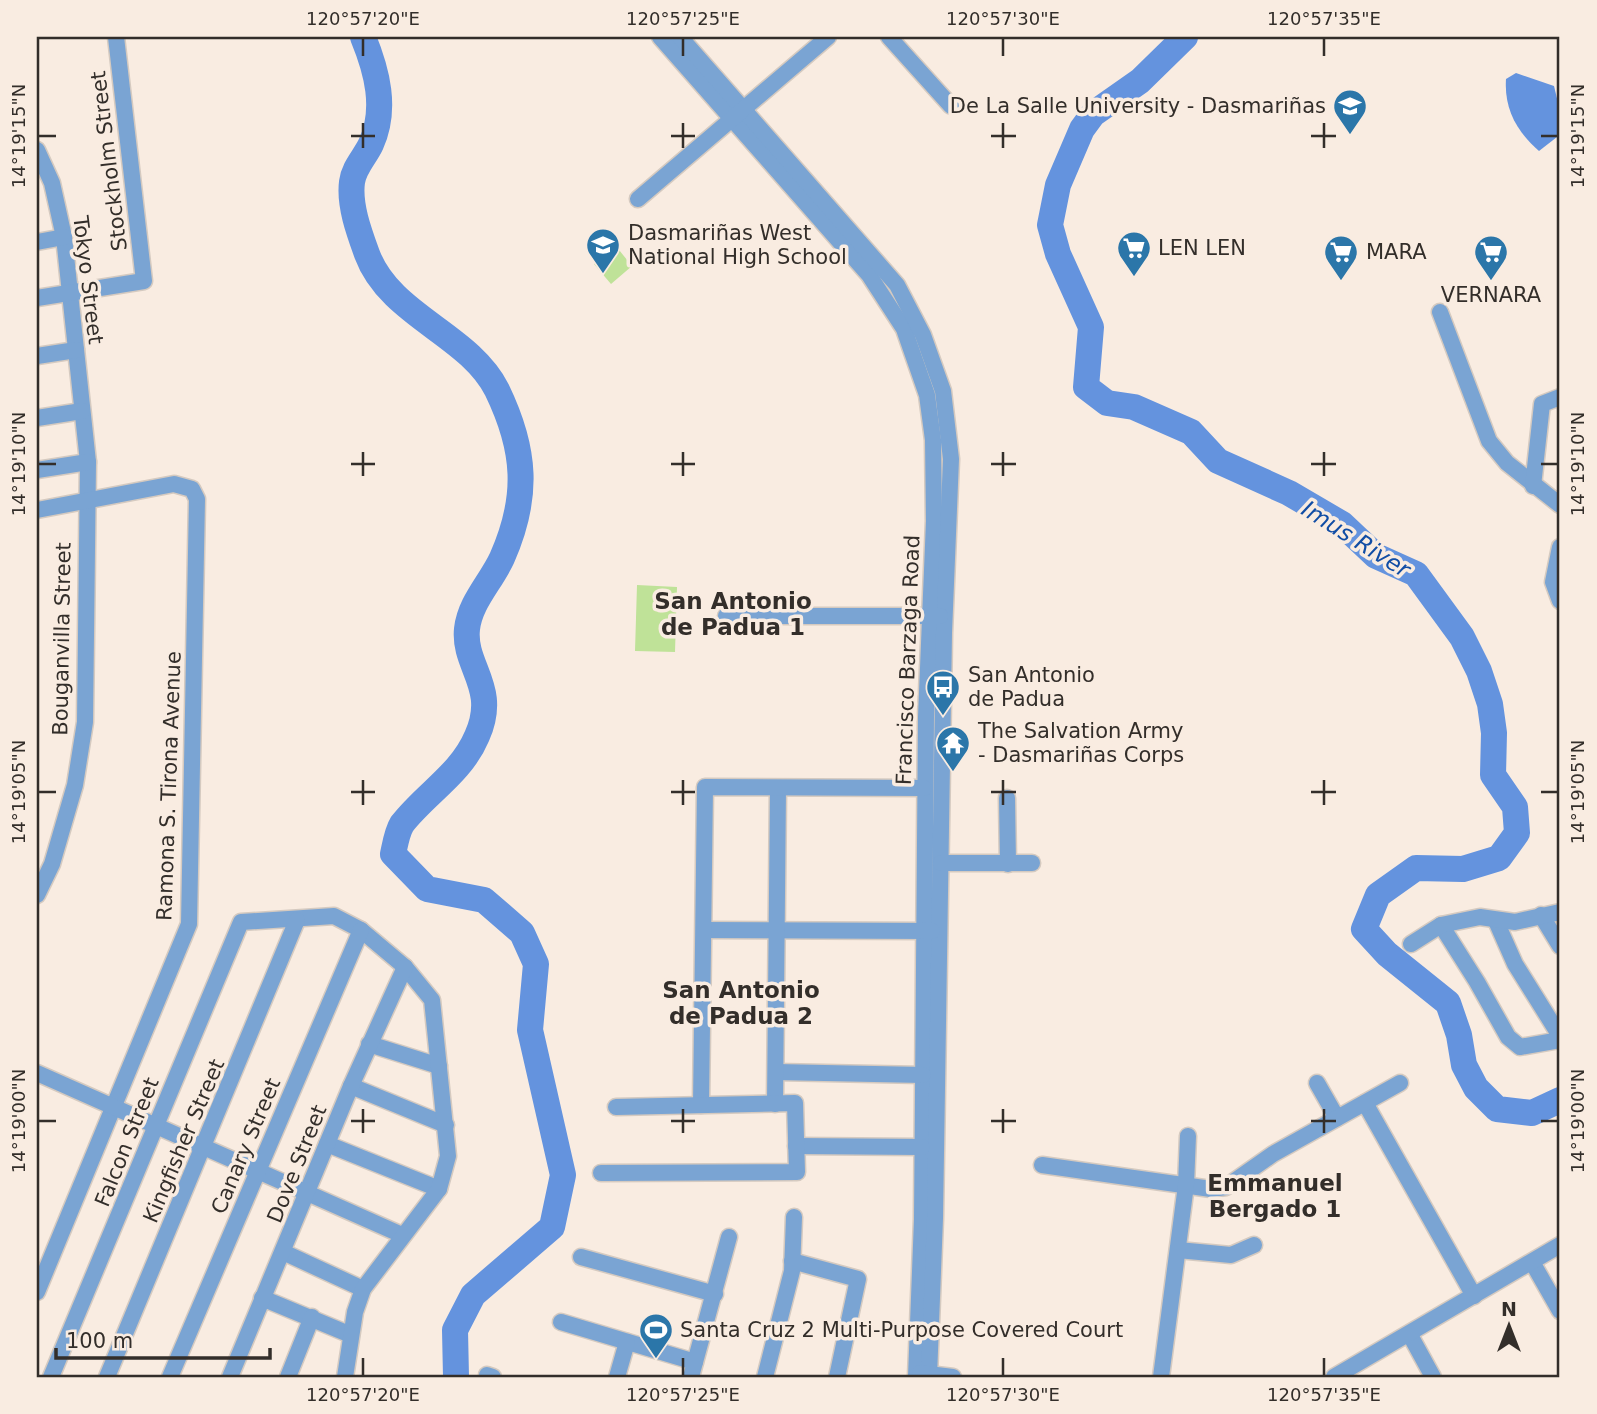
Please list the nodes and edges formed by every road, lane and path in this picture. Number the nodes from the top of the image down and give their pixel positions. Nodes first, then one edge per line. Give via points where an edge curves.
1 (116, 37) edge
2 (660, 37) edge
3 (680, 37) edge
4 (828, 37) edge
5 (889, 37) edge
6 (951, 106) dead end
7 (738, 114) junction
8 (37, 150) edge
9 (44, 184) edge
10 (638, 199) dead end
11 (64, 237) junction
12 (37, 242) edge
13 (69, 293) junction
14 (37, 298) edge
15 (1440, 312) dead end
16 (76, 350) junction
17 (37, 356) edge
18 (1560, 397) edge
19 (82, 411) junction
20 (37, 418) edge
21 (88, 462) junction
22 (37, 470) edge
23 (1533, 486) junction
24 (86, 502) junction
25 (1560, 505) edge
26 (37, 510) edge
27 (1560, 547) edge
28 (1560, 601) edge
29 (726, 616) dead end
30 (937, 616) junction
31 (778, 788) junction
32 (924, 788) junction
33 (1007, 799) dead end
34 (940, 863) junction
35 (1008, 863) junction
36 (1032, 863) dead end
37 (37, 895) edge
38 (1560, 912) edge
39 (1541, 915) junction
40 (297, 920) junction
41 (1496, 921) junction
42 (1441, 925) junction
43 (777, 929) junction
44 (361, 930) junction
45 (704, 930) junction
46 (932, 931) junction
47 (1411, 944) dead end
48 (1560, 946) edge
49 (405, 967) junction
50 (1560, 1038) edge
51 (369, 1044) junction
52 (439, 1066) junction
53 (776, 1072) junction
54 (37, 1073) edge
55 (923, 1075) junction
56 (1317, 1083) dead end
57 (1400, 1083) dead end
58 (351, 1086) junction
59 (1365, 1103) junction
60 (775, 1104) junction
61 (701, 1105) junction
62 (112, 1107) junction
63 (616, 1107) dead end
64 (1337, 1118) junction
65 (446, 1125) junction
66 (156, 1126) junction
67 (1188, 1136) dead end
68 (327, 1144) junction
69 (796, 1146) junction
70 (922, 1147) junction
71 (204, 1148) junction
72 (1042, 1164) dead end
73 (258, 1172) junction
74 (601, 1174) dead end
75 (1186, 1185) junction
76 (439, 1189) junction
77 (308, 1195) junction
78 (794, 1217) dead end
79 (402, 1235) junction
80 (729, 1237) dead end
81 (1254, 1245) dead end
82 (1560, 1245) edge
83 (1178, 1250) junction
84 (283, 1252) junction
85 (581, 1257) dead end
86 (792, 1261) junction
87 (1532, 1262) junction
88 (363, 1289) junction
89 (37, 1292) edge
90 (715, 1294) junction
91 (1475, 1296) junction
92 (262, 1298) junction
93 (1560, 1311) edge
94 (312, 1317) junction
95 (561, 1322) dead end
96 (351, 1335) junction
97 (1410, 1335) junction
98 (627, 1342) junction
99 (693, 1370) edge
100 (1352, 1373) edge
101 (923, 1375) edge
102 (51, 1377) edge
103 (107, 1377) edge
104 (170, 1377) edge
105 (230, 1377) edge
106 (288, 1377) edge
107 (345, 1377) edge
108 (617, 1377) edge
109 (765, 1377) edge
110 (837, 1377) edge
111 (953, 1377) edge
112 (1161, 1377) edge
113 (1334, 1377) edge
114 (1433, 1377) edge

1 - 13 street, Stockholm Street via 144,281
2 - 7 street, Francisco Barzaga Road
3 - 7 street, Francisco Barzaga Road
4 - 7 street
5 - 6 street
7 - 10 street
7 - 30 street, Francisco Barzaga Road via 862,266 895,312 909,341 927,395 933,440
8 - 9 street, Tokyo Street
9 - 11 street, Tokyo Street
11 - 12 street
11 - 13 street, Tokyo Street
13 - 14 street
13 - 16 street, Tokyo Street
15 - 23 street via 1489,441
16 - 17 street
16 - 19 street, Tokyo Street
18 - 23 street via 1542,404
19 - 20 street
19 - 21 street, Tokyo Street
21 - 22 street
21 - 24 street, Tokyo Street
23 - 25 street
24 - 26 street, Ramona S. Tirona Avenue
24 - 37 street, Bouganvilla Street via 85,722 75,785 52,864
24 - 62 street, Ramona S. Tirona Avenue via 174,484 192,489 197,499 189,924
27 - 28 street via 1553,582
29 - 30 street
30 - 32 street, Francisco Barzaga Road
30 - 34 street, Francisco Barzaga Road
31 - 32 street
31 - 43 street
31 - 45 street via 705,787
32 - 46 street, Francisco Barzaga Road
33 - 35 street
34 - 35 street
34 - 46 street, Francisco Barzaga Road
35 - 36 street
38 - 39 street
39 - 41 street via 1515,922
39 - 48 street
40 - 44 street via 334,916
40 - 66 street, Falcon Street via 241,922
40 - 71 street, Kingfisher Street
41 - 42 street via 1480,917
41 - 50 street via 1515,964
42 - 47 street
42 - 50 street via 1508,1037 1520,1047
43 - 45 street
43 - 46 street
43 - 53 street
44 - 49 street
44 - 73 street, Canary Street
45 - 61 street
46 - 55 street, Francisco Barzaga Road
46 - 101 street, Francisco Barzaga Road
49 - 51 street, Dove Street
49 - 52 street via 432,1000
51 - 52 street
51 - 58 street, Dove Street
52 - 65 street
53 - 55 street
53 - 60 street
54 - 62 street
55 - 70 street, Francisco Barzaga Road
56 - 64 street
57 - 59 street
58 - 65 street
58 - 68 street, Dove Street
59 - 64 street
59 - 91 street
60 - 61 street
60 - 69 street via 795,1103
61 - 63 street
62 - 66 street
62 - 89 street, Ramona S. Tirona Avenue
64 - 75 street via 1226,1187
65 - 76 street via 448,1156
66 - 71 street
66 - 102 street, Falcon Street
67 - 75 street
68 - 76 street
68 - 77 street, Dove Street
69 - 70 street
69 - 74 street via 797,1172
70 - 101 street, Francisco Barzaga Road
71 - 73 street
71 - 103 street, Kingfisher Street
72 - 75 street
73 - 77 street
73 - 104 street, Canary Street
75 - 83 street
76 - 79 street
77 - 79 street
77 - 84 street, Dove Street
78 - 86 street
79 - 88 street
80 - 90 street
81 - 83 street via 1231,1255
82 - 87 street
83 - 112 street
84 - 88 street
84 - 92 street, Dove Street
85 - 90 street
86 - 109 street
86 - 110 street via 858,1279
87 - 91 street
87 - 93 street
88 - 96 street
90 - 99 street
91 - 97 street
92 - 94 street
92 - 105 street, Dove Street
94 - 96 street
94 - 106 street
95 - 98 street
96 - 107 street
97 - 100 street
97 - 114 street
98 - 99 street
98 - 108 street
100 - 113 street
101 - 111 street

